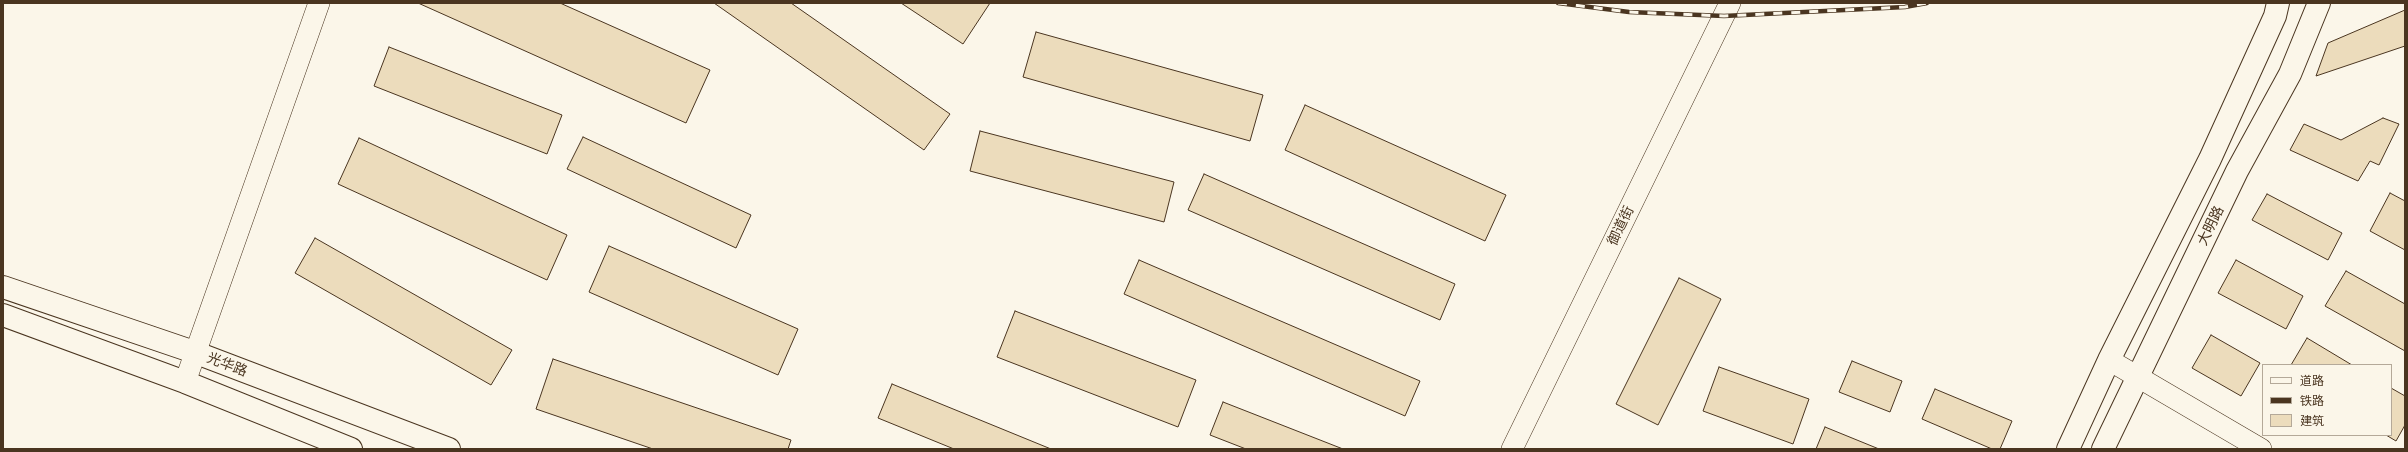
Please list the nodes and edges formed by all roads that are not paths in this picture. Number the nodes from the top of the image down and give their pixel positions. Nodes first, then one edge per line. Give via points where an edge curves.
1 (319, 3) edge
2 (1730, 3) edge
3 (2278, 3) edge
4 (2319, 3) edge
5 (3, 287) edge
6 (3, 315) edge
7 (194, 352) junction
8 (2109, 360) junction
9 (2137, 378) junction
10 (185, 382) junction
11 (351, 449) edge
12 (449, 449) edge
13 (1512, 449) edge
14 (2068, 449) edge
15 (2103, 449) edge
16 (2261, 449) edge

1 - 7 street
2 - 13 street, 御道街
3 - 8 main road via 2275,16 2210,159
4 - 9 main road, 大明路 via 2290,74 2237,171
5 - 7 main road, 光华路
6 - 10 main road
7 - 10 street
7 - 12 main road, 光华路
8 - 9 street
8 - 14 main road
9 - 15 main road, 大明路
9 - 16 street
10 - 11 main road

